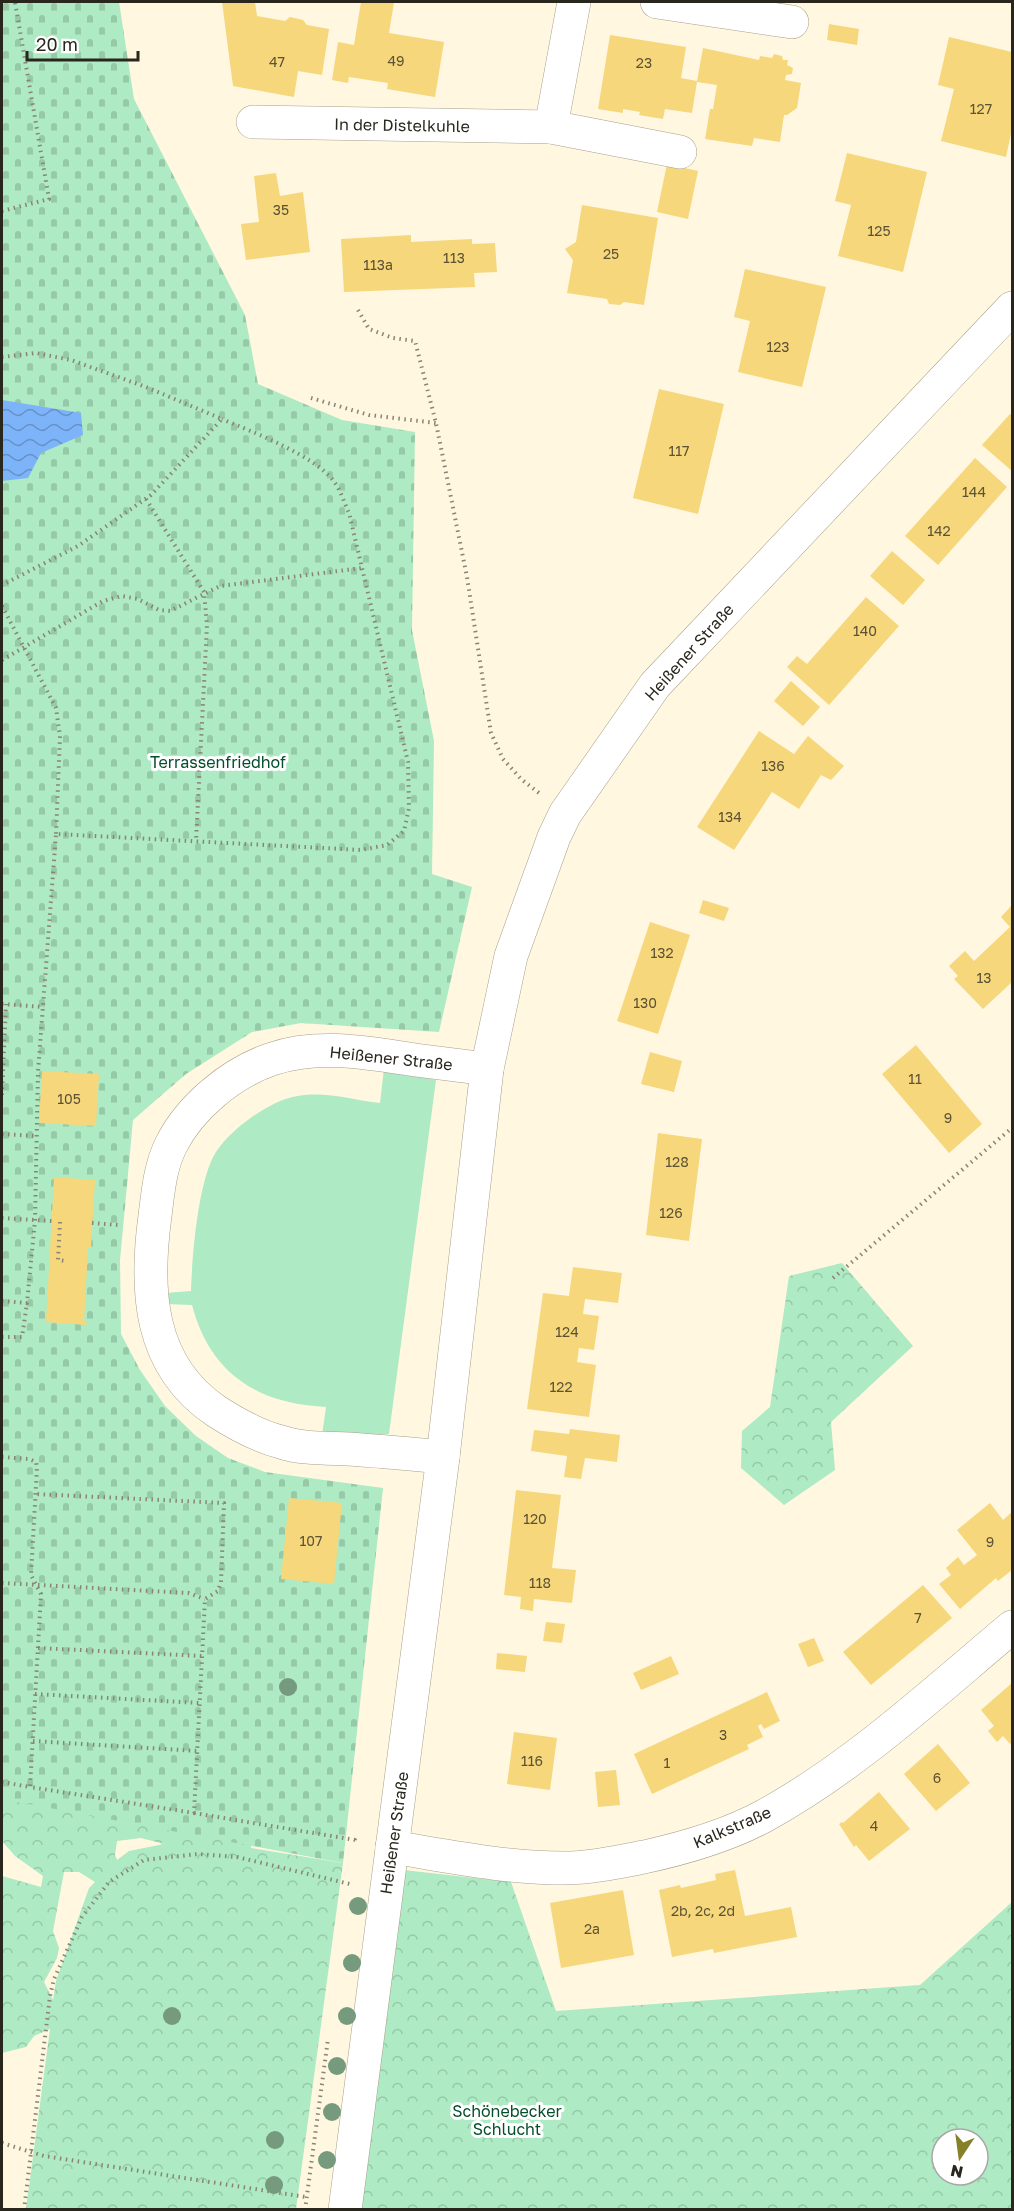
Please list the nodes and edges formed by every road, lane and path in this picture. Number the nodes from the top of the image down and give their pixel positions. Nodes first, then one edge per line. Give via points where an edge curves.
1 (15, 2) edge
2 (574, 2) edge
3 (657, 2) edge
4 (792, 22) dead end
5 (253, 122) dead end
6 (551, 127) junction
7 (680, 152) dead end
8 (2, 211) edge
9 (1012, 308) edge
10 (358, 310) dead end
11 (2, 357) edge
12 (311, 398) dead end
13 (222, 419) junction
14 (436, 423) junction
15 (146, 499) junction
16 (362, 568) junction
17 (2, 585) edge
18 (204, 592) junction
19 (2, 606) edge
20 (24, 647) junction
21 (2, 660) edge
22 (565, 814) junction
23 (56, 834) junction
24 (196, 842) junction
25 (4, 1004) edge
26 (44, 1007) junction
27 (487, 1069) junction
28 (2, 1095) edge
29 (1012, 1128) edge
30 (2, 1134) edge
31 (36, 1136) junction
32 (2, 1218) edge
33 (35, 1220) junction
34 (52, 1221) dead end
35 (60, 1221) dead end
36 (65, 1260) dead end
37 (833, 1278) dead end
38 (2, 1301) edge
39 (27, 1303) junction
40 (2, 1337) edge
41 (2, 1457) edge
42 (443, 1457) junction
43 (35, 1494) junction
44 (2, 1583) edge
45 (37, 1585) junction
46 (205, 1599) junction
47 (1012, 1627) edge
48 (38, 1648) junction
49 (202, 1656) junction
50 (35, 1694) junction
51 (200, 1703) junction
52 (33, 1741) junction
53 (198, 1750) junction
54 (2, 1782) edge
55 (30, 1787) junction
56 (194, 1813) junction
57 (392, 1847) junction
58 (354, 1851) dead end
59 (351, 1873) dead end
60 (350, 1884) junction
61 (348, 1896) dead end
62 (329, 2034) dead end
63 (2, 2143) edge
64 (31, 2153) junction
65 (306, 2196) junction
66 (345, 2208) edge
67 (24, 2210) edge
68 (304, 2210) edge

1 - 8 path via 49,199
2 - 6 street
3 - 4 street
5 - 6 street, In der Distelkuhle
6 - 7 street, In der Distelkuhle
9 - 22 street, Heißener Straße via 655,685
10 - 14 path via 369,329 415,341
11 - 13 path via 36,353 71,360
12 - 14 path via 369,415
13 - 15 path
13 - 16 path via 310,460 335,482 349,513
14 - 22 path via 467,577 491,733 503,759 521,779
15 - 17 path via 78,546
15 - 18 path
16 - 18 path via 219,586
16 - 24 path via 408,762 409,808 404,831 387,845 361,850
18 - 20 path via 170,610 159,610 122,596 103,601
18 - 24 path via 207,625
19 - 20 path
20 - 21 path
20 - 23 path via 56,708 60,746
22 - 27 street, Heißener Straße via 511,956
23 - 24 path
23 - 26 path
25 - 26 path
25 - 28 path
26 - 31 path
27 - 42 street, Heißener Straße
27 - 42 street, Heißener Straße via 360,1052 304,1050 271,1059 217,1090 183,1126 170,1147 159,1181 153,1227 150,1295 156,1327 177,1371 214,1410 283,1443
29 - 37 path
30 - 31 path
31 - 33 path
32 - 33 path
33 - 34 path
33 - 39 path
35 - 36 path via 58,1260
38 - 39 path
39 - 40 path via 22,1337
41 - 43 path via 36,1462
42 - 57 street, Heißener Straße
43 - 45 path via 30,1575
43 - 46 path via 224,1503 221,1582 218,1591
44 - 45 path
45 - 46 path via 188,1593
45 - 48 path via 41,1594
46 - 49 path
47 - 57 street, Kalkstraße via 871,1745 763,1817 715,1837 672,1851 564,1868 511,1865
48 - 49 path
48 - 50 path
49 - 51 path
50 - 51 path
50 - 52 path
51 - 53 path
52 - 53 path
52 - 55 path
53 - 56 path
54 - 55 path
55 - 56 path
56 - 58 path via 355,1840
57 - 66 street, Heißener Straße
59 - 60 path
60 - 61 path
60 - 64 path via 237,1857 198,1854 144,1860 109,1882 82,1917 54,1979
62 - 65 path
63 - 64 path
64 - 65 path
64 - 67 path
65 - 66 path
65 - 68 path

